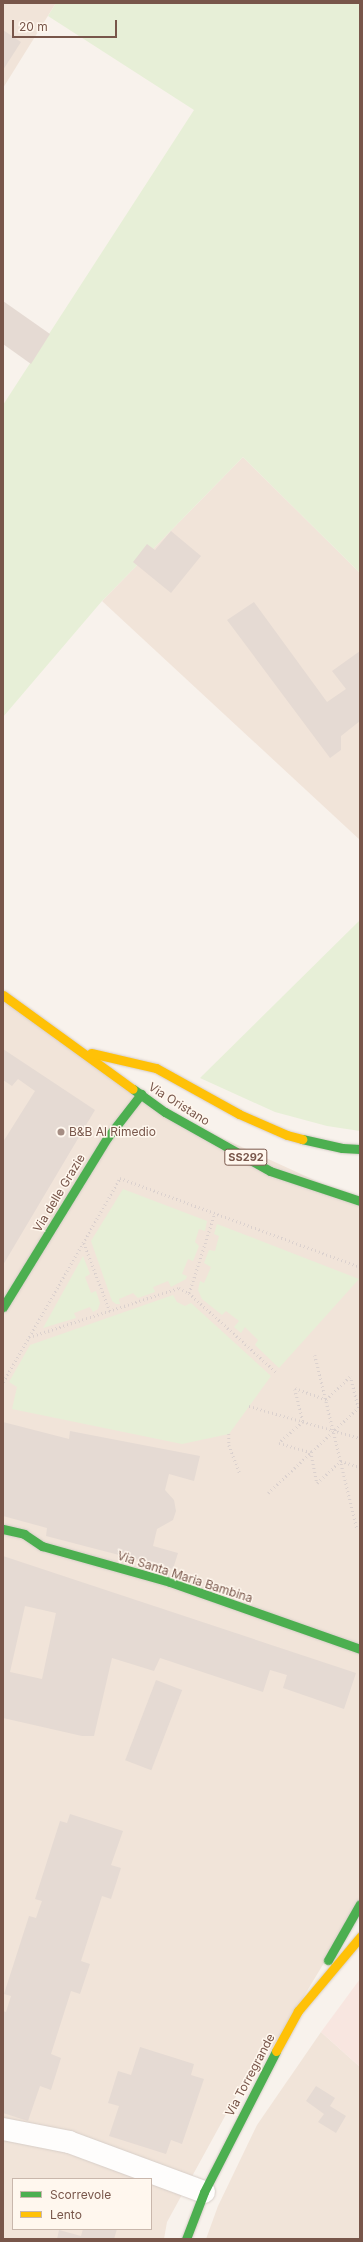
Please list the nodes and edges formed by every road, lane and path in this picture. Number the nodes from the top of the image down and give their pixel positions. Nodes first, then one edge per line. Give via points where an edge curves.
1 (3, 994) edge
2 (82, 1051) junction
3 (141, 1094) junction
4 (360, 1149) edge
5 (360, 1201) edge
6 (214, 1215) junction
7 (84, 1242) junction
8 (360, 1267) edge
9 (189, 1293) junction
10 (3, 1307) edge
11 (110, 1311) junction
12 (29, 1337) junction
13 (315, 1355) dead end
14 (276, 1372) dead end
15 (3, 1382) edge
16 (326, 1400) junction
17 (249, 1406) dead end
18 (359, 1408) edge
19 (303, 1422) junction
20 (333, 1430) junction
21 (229, 1434) dead end
22 (360, 1438) edge
23 (311, 1452) junction
24 (341, 1461) junction
25 (360, 1467) edge
26 (240, 1473) dead end
27 (268, 1493) dead end
28 (3, 1529) edge
29 (357, 1529) dead end
30 (360, 1649) edge
31 (360, 1904) edge
32 (360, 1937) edge
33 (298, 2011) junction
34 (3, 2128) edge
35 (204, 2192) junction
36 (186, 2239) edge

1 - 2 main road, Via Oristano / SS292
2 - 3 main road, Via Oristano / SS292
2 - 4 main road via 156,1068 239,1114 287,1134 342,1148
3 - 5 main road, Via Oristano / SS292 via 165,1112 270,1170
3 - 10 main road, Via delle Grazie via 107,1138
6 - 7 path via 120,1178
6 - 8 path
6 - 9 path
7 - 11 path
7 - 12 path
9 - 11 path via 179,1288
9 - 14 path
11 - 12 path
12 - 15 path
13 - 16 path
16 - 18 path via 350,1376
16 - 19 path via 295,1389
16 - 20 path
17 - 19 path
18 - 20 path
19 - 20 path
19 - 23 path via 279,1443
20 - 22 path
20 - 23 path
20 - 24 path
21 - 26 path via 231,1450
23 - 24 path via 318,1483
23 - 27 path
24 - 25 path
24 - 29 path
28 - 30 main road, Via Santa Maria Bambina via 24,1534 42,1546 170,1582
31 - 33 main road
32 - 33 main road, Via Torregrande
33 - 35 main road, Via Torregrande
34 - 35 street via 69,2142
35 - 36 main road, Via Torregrande

